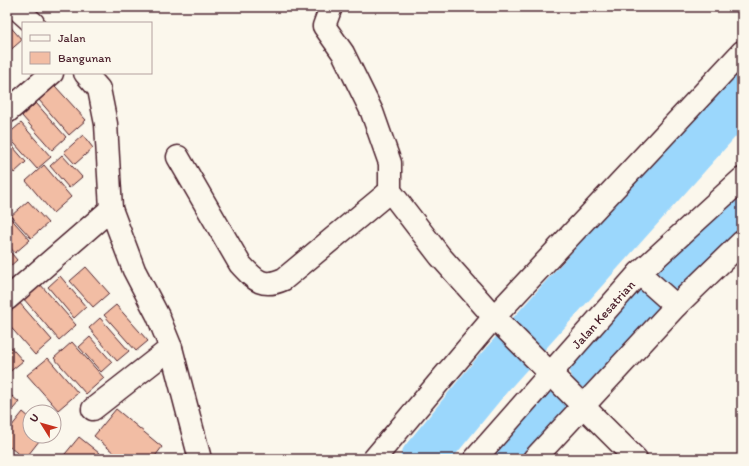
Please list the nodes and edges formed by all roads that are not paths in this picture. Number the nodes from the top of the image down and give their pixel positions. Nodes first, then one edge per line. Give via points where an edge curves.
1 (15, 7) edge
2 (331, 7) edge
3 (32, 22) edge
4 (742, 52) edge
5 (51, 74) edge
6 (86, 74) edge
7 (7, 112) edge
8 (178, 157) dead end
9 (742, 179) edge
10 (390, 191) junction
11 (111, 209) junction
12 (742, 242) edge
13 (639, 273) junction
14 (7, 299) edge
15 (667, 299) junction
16 (500, 323) junction
17 (171, 348) junction
18 (562, 384) junction
19 (93, 409) dead end
20 (200, 459) edge
21 (374, 459) edge
22 (475, 459) edge
23 (534, 459) edge
24 (636, 459) edge

1 - 3 street
2 - 10 street via 324,26 342,53 372,112 390,163
4 - 16 street
5 - 7 street
6 - 11 street via 99,89 106,124
8 - 10 street via 240,264 253,278 263,284 274,284 284,279
9 - 13 street, Jalan Kesatrian
10 - 16 street via 440,256
11 - 14 street
11 - 17 street via 134,270
12 - 15 street
13 - 15 street
13 - 18 street, Jalan Kesatrian
15 - 18 street
16 - 18 street
16 - 21 street
17 - 19 street
17 - 20 street
18 - 22 street, Jalan Kesatrian
18 - 23 street
18 - 24 street

